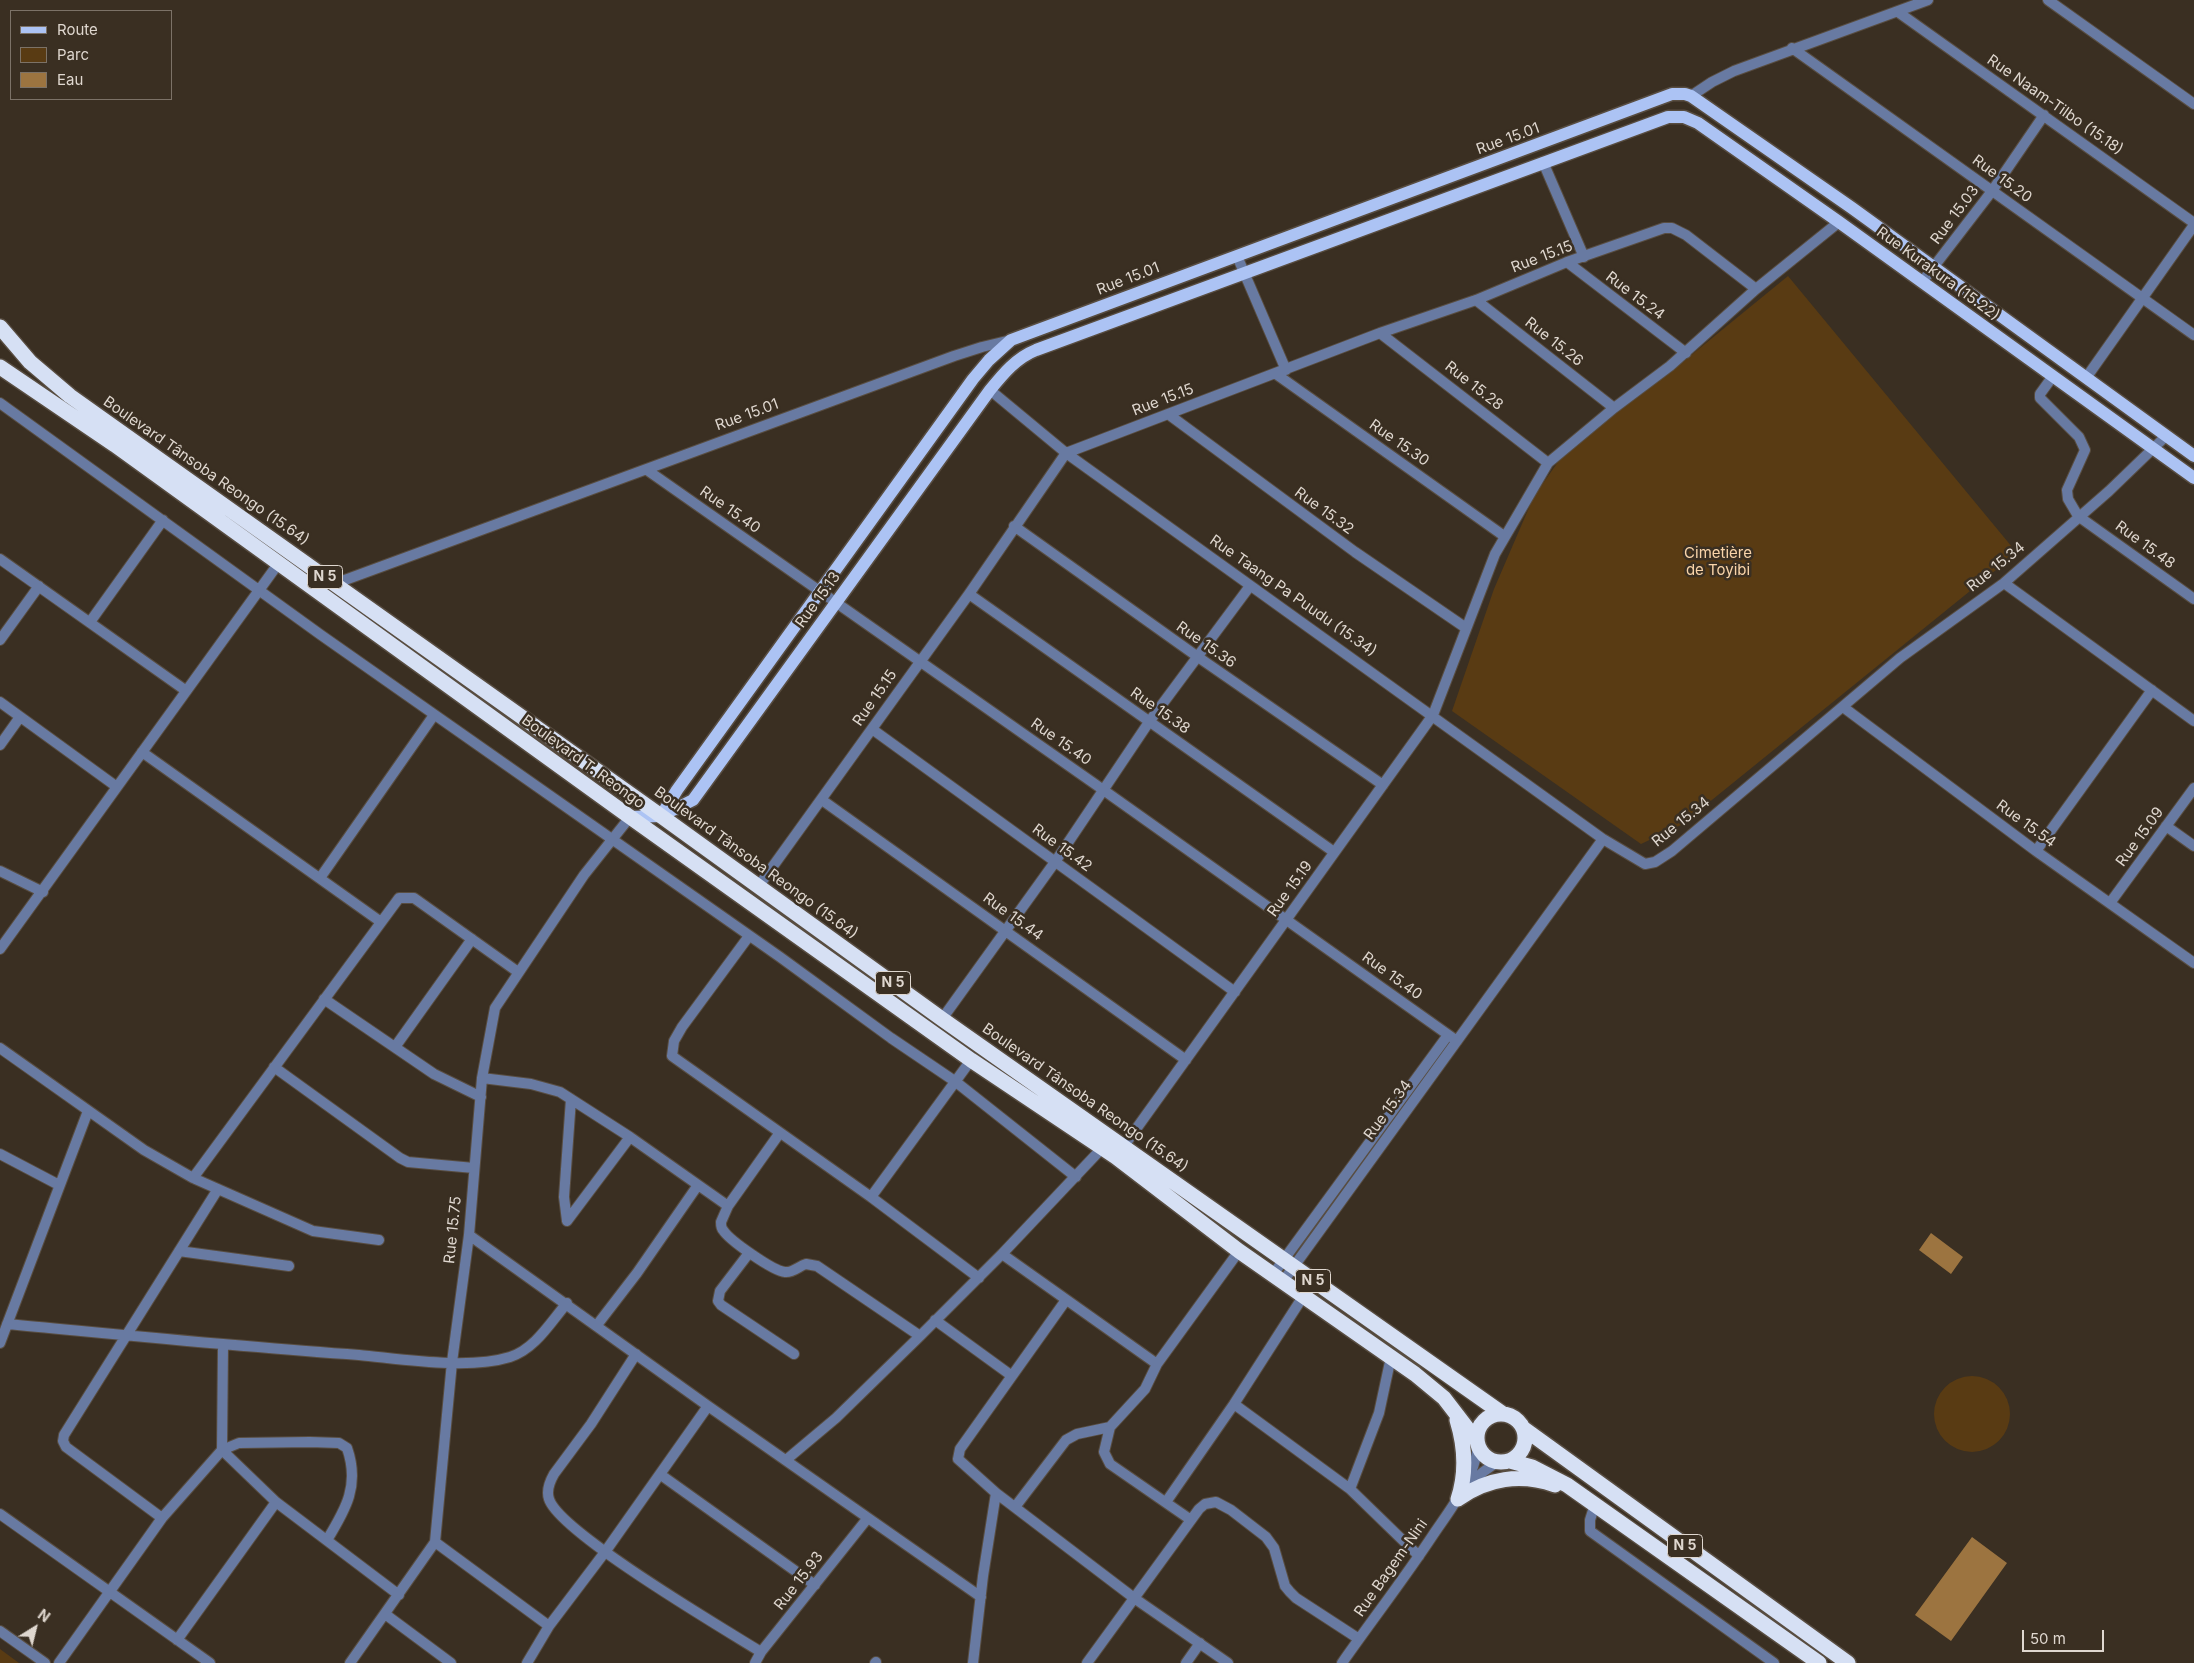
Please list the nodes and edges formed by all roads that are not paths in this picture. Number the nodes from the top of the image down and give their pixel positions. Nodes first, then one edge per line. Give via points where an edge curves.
1 (1928, 0) edge
2 (2048, 0) edge
3 (1898, 12) junction
4 (1792, 48) junction
5 (1691, 96) junction
6 (2194, 104) edge
7 (2044, 115) junction
8 (1543, 162) junction
9 (1992, 191) junction
10 (1839, 222) junction
11 (2194, 224) edge
12 (1236, 256) junction
13 (1584, 257) junction
14 (1567, 262) junction
15 (1934, 268) junction
16 (1242, 272) junction
17 (1922, 282) junction
18 (1756, 289) junction
19 (2142, 298) junction
20 (1476, 300) junction
21 (0, 327) edge
22 (1380, 333) junction
23 (2194, 335) edge
24 (1012, 340) junction
25 (1686, 353) junction
26 (0, 366) edge
27 (1281, 372) junction
28 (2052, 376) junction
29 (2086, 378) junction
30 (990, 390) junction
31 (0, 403) edge
32 (1614, 408) junction
33 (1168, 414) junction
34 (2166, 436) junction
35 (2153, 449) junction
36 (1066, 453) junction
37 (2194, 456) edge
38 (1548, 463) junction
39 (647, 470) junction
40 (2194, 478) edge
41 (2078, 516) junction
42 (163, 520) junction
43 (1014, 526) junction
44 (1504, 536) junction
45 (0, 559) edge
46 (278, 564) junction
47 (2004, 583) junction
48 (334, 584) junction
49 (39, 586) junction
50 (1250, 586) junction
51 (259, 589) junction
52 (820, 593) junction
53 (968, 594) junction
54 (2194, 599) edge
55 (836, 604) junction
56 (90, 622) junction
57 (1466, 628) junction
58 (0, 640) edge
59 (1198, 658) junction
60 (920, 660) junction
61 (185, 690) junction
62 (2152, 690) junction
63 (0, 702) edge
64 (1843, 707) junction
65 (434, 715) junction
66 (1433, 715) junction
67 (20, 717) junction
68 (2194, 721) edge
69 (1149, 722) junction
70 (872, 729) junction
71 (0, 745) edge
72 (142, 752) junction
73 (1383, 785) junction
74 (117, 787) junction
75 (2194, 788) edge
76 (1102, 789) junction
77 (822, 800) junction
78 (661, 816) junction
79 (630, 817) junction
80 (2166, 826) junction
81 (1603, 839) junction
82 (611, 840) junction
83 (2194, 846) edge
84 (2036, 851) junction
85 (1334, 852) junction
86 (1054, 862) junction
87 (0, 871) edge
88 (320, 878) junction
89 (758, 887) junction
90 (43, 892) junction
91 (2110, 903) junction
92 (1286, 919) junction
93 (381, 922) junction
94 (1004, 929) junction
95 (749, 936) junction
96 (472, 939) junction
97 (0, 949) edge
98 (2194, 963) edge
99 (518, 972) junction
100 (1235, 992) junction
101 (324, 999) junction
102 (942, 1019) junction
103 (1448, 1035) junction
104 (1457, 1041) junction
105 (395, 1047) junction
106 (1, 1052) edge
107 (971, 1060) junction
108 (1186, 1060) junction
109 (274, 1067) junction
110 (482, 1078) junction
111 (956, 1082) junction
112 (481, 1097) junction
113 (572, 1099) junction
114 (88, 1112) junction
115 (779, 1134) junction
116 (630, 1137) junction
117 (1107, 1143) junction
118 (1120, 1152) junction
119 (0, 1154) edge
120 (474, 1168) junction
121 (1076, 1177) junction
122 (193, 1178) junction
123 (59, 1185) junction
124 (698, 1185) junction
125 (218, 1189) junction
126 (871, 1197) junction
127 (728, 1206) junction
128 (469, 1235) junction
129 (379, 1240) dead end
130 (179, 1251) junction
131 (1239, 1251) junction
132 (749, 1253) junction
133 (1002, 1254) junction
134 (1288, 1264) junction
135 (288, 1266) dead end
136 (1279, 1277) junction
137 (979, 1278) junction
138 (1313, 1281) junction
139 (1303, 1294) junction
140 (1066, 1300) junction
141 (566, 1303) junction
142 (935, 1320) junction
143 (7, 1324) junction
144 (597, 1325) junction
145 (128, 1336) junction
146 (920, 1336) junction
147 (0, 1343) edge
148 (224, 1345) junction
149 (636, 1354) junction
150 (794, 1354) dead end
151 (1391, 1357) junction
152 (452, 1362) junction
153 (1158, 1364) junction
154 (1012, 1376) junction
155 (1234, 1404) junction
156 (708, 1406) junction
157 (1453, 1409) junction
158 (1503, 1414) junction
159 (1110, 1427) junction
160 (1523, 1428) junction
161 (1477, 1444) junction
162 (222, 1450) junction
163 (786, 1460) junction
164 (1503, 1462) junction
165 (661, 1475) junction
166 (1350, 1489) junction
167 (996, 1493) junction
168 (1460, 1495) junction
169 (1581, 1495) junction
170 (276, 1502) junction
171 (1166, 1502) junction
172 (1595, 1504) junction
173 (1015, 1507) junction
174 (0, 1514) edge
175 (162, 1518) junction
176 (867, 1519) junction
177 (1191, 1520) junction
178 (327, 1540) junction
179 (435, 1542) junction
180 (605, 1552) junction
181 (1419, 1556) junction
182 (815, 1585) junction
183 (109, 1592) junction
184 (399, 1594) junction
185 (980, 1597) junction
186 (1134, 1598) junction
187 (385, 1614) junction
188 (549, 1626) junction
189 (0, 1631) edge
190 (1359, 1639) junction
191 (177, 1640) junction
192 (1200, 1644) junction
193 (761, 1652) junction
194 (45, 1663) edge
195 (59, 1663) edge
196 (210, 1663) edge
197 (350, 1663) edge
198 (451, 1663) edge
199 (527, 1663) edge
200 (755, 1663) edge
201 (973, 1663) edge
202 (1087, 1663) edge
203 (1186, 1663) edge
204 (1228, 1663) edge
205 (1342, 1663) edge
206 (1774, 1663) edge
207 (1819, 1663) edge
208 (1848, 1663) edge

1 - 3 street
2 - 6 street
3 - 4 street
3 - 7 street, Rue Naam-Tilbo (15.18)
4 - 5 street via 1734,71
4 - 9 street, Rue 15.20
5 - 12 main road, Rue 15.01 via 1678,93 1666,96
5 - 15 main road, Rue Kurakura (15.22)
7 - 9 street, Rue 15.03
7 - 11 street, Rue Naam-Tilbo (15.18)
8 - 10 main road, Rue Kurakura (15.22) via 1655,121 1679,116 1698,123
8 - 13 street
8 - 16 main road
9 - 15 street, Rue 15.03
9 - 19 street, Rue 15.20
10 - 17 main road, Rue Kurakura (15.22)
10 - 18 street, Rue 15.19
11 - 19 street
12 - 16 street
12 - 24 main road, Rue 15.01
13 - 14 street, Rue 15.15
13 - 18 street, Rue 15.15 via 1657,230 1672,228 1686,235
14 - 20 street, Rue 15.15
14 - 25 street, Rue 15.24
15 - 17 street, Rue 15.03
15 - 29 main road, Rue Kurakura (15.22)
16 - 27 street
16 - 30 main road via 1036,350 1008,369
17 - 28 main road, Rue Kurakura (15.22)
18 - 25 street, Rue 15.19
19 - 23 street, Rue 15.20
19 - 29 street
20 - 22 street, Rue 15.15
20 - 32 street, Rue 15.26
21 - 48 highway, Boulevard Tânsoba Reongo (15.64) / N 5 via 30,362 70,396
22 - 27 street, Rue 15.15
22 - 38 street, Rue 15.28
24 - 39 street, Rue 15.01 via 954,356
24 - 52 main road, Rue 15.13 via 988,360 973,379
25 - 32 street, Rue 15.19
26 - 46 highway, Boulevard T. Reongo / N 5 via 114,444
27 - 33 street, Rue 15.15
27 - 44 street, Rue 15.30
28 - 35 main road, Rue Kurakura (15.22)
28 - 41 street via 2040,398 2079,437 2085,450 2068,490 2068,499
29 - 34 main road, Rue Kurakura (15.22)
30 - 36 street, Rue Taang Pa Puudu (15.34)
30 - 55 main road, Rue 15.13
31 - 42 street
32 - 38 street, Rue 15.19
33 - 36 street, Rue 15.15
33 - 57 street, Rue 15.32 via 1355,552
34 - 35 street, Rue 15.34
34 - 37 main road, Rue Kurakura (15.22)
35 - 40 main road, Rue Kurakura (15.22)
35 - 41 street, Rue 15.34
36 - 43 street, Rue 15.15
36 - 50 street, Rue Taang Pa Puudu (15.34)
38 - 44 street, Rue 15.19
39 - 48 street, Rue 15.01
39 - 52 street, Rue 15.40
41 - 47 street, Rue 15.34
41 - 54 street, Rue 15.48
42 - 51 street
42 - 56 street
43 - 53 street, Rue 15.15
43 - 59 street, Rue 15.36
44 - 57 street, Rue 15.19
45 - 49 street
46 - 51 street
46 - 79 highway, Boulevard T. Reongo / N 5
47 - 62 street
47 - 64 street, Rue 15.34 via 1900,658
48 - 78 highway, Boulevard Tânsoba Reongo (15.64) / N 5
49 - 56 street
49 - 58 street
50 - 59 street
50 - 66 street, Rue Taang Pa Puudu (15.34)
51 - 61 street
51 - 65 street
52 - 55 street, Rue 15.40
52 - 78 main road, Rue 15.13
53 - 60 street, Rue 15.15
53 - 69 street, Rue 15.38
55 - 60 street, Rue 15.40
55 - 78 main road, Rue 15.13 via 692,800
56 - 61 street
57 - 66 street, Rue 15.19
59 - 69 street
59 - 73 street, Rue 15.36
60 - 70 street, Rue 15.15
60 - 76 street, Rue 15.40
61 - 72 street
62 - 68 street
62 - 84 street
63 - 67 street
64 - 81 street, Rue 15.34 via 1655,862 1644,864
64 - 84 street, Rue 15.54
65 - 82 street
65 - 88 street
66 - 73 street, Rue 15.19
66 - 81 street, Rue Taang Pa Puudu (15.34)
67 - 71 street
67 - 74 street
69 - 76 street
69 - 85 street, Rue 15.38
70 - 77 street, Rue 15.15
70 - 86 street, Rue 15.42
72 - 74 street
72 - 88 street
73 - 85 street, Rue 15.19
74 - 90 street
75 - 80 street, Rue 15.09
76 - 86 street
76 - 92 street, Rue 15.40
77 - 89 street, Rue 15.15
77 - 94 street, Rue 15.44
78 - 79 main road, Rue 15.13
78 - 89 highway, Boulevard Tânsoba Reongo (15.64) / N 5
79 - 82 street, Rue 15.75
79 - 107 highway, Boulevard T. Reongo / N 5
80 - 83 street
80 - 91 street, Rue 15.09
81 - 104 street, Rue 15.34
82 - 95 street
82 - 99 street, Rue 15.75
84 - 91 street, Rue 15.54
85 - 92 street, Rue 15.19
86 - 94 street
86 - 100 street, Rue 15.42
87 - 90 street
88 - 93 street
89 - 102 highway, Boulevard Tânsoba Reongo (15.64) / N 5
90 - 97 street
91 - 98 street, Rue 15.54
92 - 100 street, Rue 15.19
92 - 103 street, Rue 15.40
93 - 96 street via 399,898 408,896
93 - 101 street
94 - 102 street
94 - 108 street, Rue 15.44
95 - 111 street
95 - 115 street via 682,1027 674,1041 672,1056
96 - 99 street
96 - 105 street
99 - 110 street, Rue 15.75 via 495,1008
100 - 108 street, Rue 15.19
101 - 105 street
101 - 109 street
102 - 117 highway, Boulevard Tânsoba Reongo (15.64) / N 5
103 - 104 street, Rue 15.40
103 - 134 street
104 - 134 street, Rue 15.34
105 - 112 street via 434,1074
106 - 114 street
107 - 111 street
107 - 117 highway, Boulevard T. Reongo / N 5
108 - 118 street, Rue 15.19
109 - 120 street via 400,1158 408,1162
109 - 122 street
110 - 112 street, Rue 15.75
110 - 113 street via 531,1084
111 - 121 street
111 - 126 street
112 - 120 street, Rue 15.75
113 - 116 street
113 - 116 street via 564,1197 567,1221
114 - 122 street
114 - 123 street
115 - 126 street
115 - 127 street
116 - 124 street
117 - 118 highway, Boulevard Tânsoba Reongo (15.64) / N 5
117 - 121 street
118 - 131 highway, N 5
118 - 134 highway, Boulevard Tânsoba Reongo (15.64) / N 5
119 - 123 street
120 - 128 street, Rue 15.75
121 - 133 street
122 - 125 street
123 - 143 street
124 - 127 street
124 - 144 street
125 - 129 street via 313,1231
125 - 130 street
126 - 137 street
127 - 132 street via 721,1222 723,1230
128 - 141 street
128 - 152 street, Rue 15.75
130 - 135 street
130 - 145 street
131 - 136 highway, N 5
131 - 153 street
132 - 146 street via 783,1272 792,1272 806,1264 816,1266
132 - 150 street via 720,1291 718,1301
133 - 137 street
133 - 140 street
134 - 136 street, Rue 15.34
134 - 138 highway, Boulevard Tânsoba Reongo (15.64) / N 5
136 - 139 highway, N 5
137 - 142 street
138 - 139 street
138 - 158 highway, Boulevard Tânsoba Reongo (15.64) / N 5
139 - 151 highway, N 5
139 - 155 street
140 - 153 street
140 - 154 street
141 - 144 street
141 - 152 street via 532,1345 522,1352 498,1360
142 - 146 street
142 - 154 street
143 - 145 street
143 - 147 street
144 - 149 street
145 - 148 street
145 - 175 street via 63,1441 66,1447
146 - 163 street via 836,1418
148 - 152 street
148 - 162 street
149 - 156 street
149 - 180 street via 554,1474 548,1490 548,1499 554,1509
151 - 157 highway, N 5 via 1433,1388
151 - 166 street via 1379,1413
152 - 179 street, Rue 15.75
153 - 159 street via 1145,1389
154 - 167 street via 958,1453 962,1464
155 - 166 street
155 - 171 street
156 - 163 street
156 - 165 street
157 - 161 highway, N 5
157 - 168 highway via 1465,1456
158 - 160 highway, Boulevard Tânsoba Reongo (15.64) / N 5 via 1514,1418
158 - 161 highway via 1486,1419 1478,1429
159 - 171 street via 1104,1452 1110,1464
159 - 173 street via 1077,1434 1066,1440
160 - 164 highway via 1524,1448
160 - 208 highway, Boulevard Tânsoba Reongo (15.64) / N 5
161 - 164 highway, N 5 via 1486,1457
161 - 168 street via 1475,1464
162 - 170 street
162 - 175 street
162 - 178 street via 239,1443 301,1442 339,1443 347,1448 353,1486 347,1505
163 - 176 street
164 - 168 street via 1483,1472
164 - 169 highway, N 5 via 1540,1470
165 - 180 street
165 - 182 street
166 - 181 street
167 - 173 street
167 - 185 street
168 - 169 highway via 1480,1486 1515,1478 1549,1482
168 - 181 street, Rue Bagem-Nini
169 - 172 highway, N 5
170 - 178 street
170 - 191 street
171 - 177 street
172 - 206 street via 1590,1532
172 - 207 highway, N 5
173 - 186 street
174 - 183 street
175 - 183 street
176 - 182 street, Rue 15.93
176 - 185 street
177 - 186 street
177 - 190 street via 1205,1504 1216,1502 1231,1510 1270,1542 1285,1586 1296,1598
178 - 184 street
179 - 184 street, Rue 15.75
179 - 188 street
180 - 188 street
180 - 193 street
181 - 190 street, Rue Bagem-Nini
182 - 193 street, Rue 15.93
183 - 191 street
183 - 195 street
184 - 187 street, Rue 15.75
185 - 201 street
186 - 192 street
186 - 202 street
187 - 197 street, Rue 15.75
187 - 198 street
188 - 199 street
189 - 194 street
190 - 205 street, Rue Bagem-Nini
191 - 196 street
192 - 203 street
192 - 204 street
193 - 200 street, Rue 15.93

